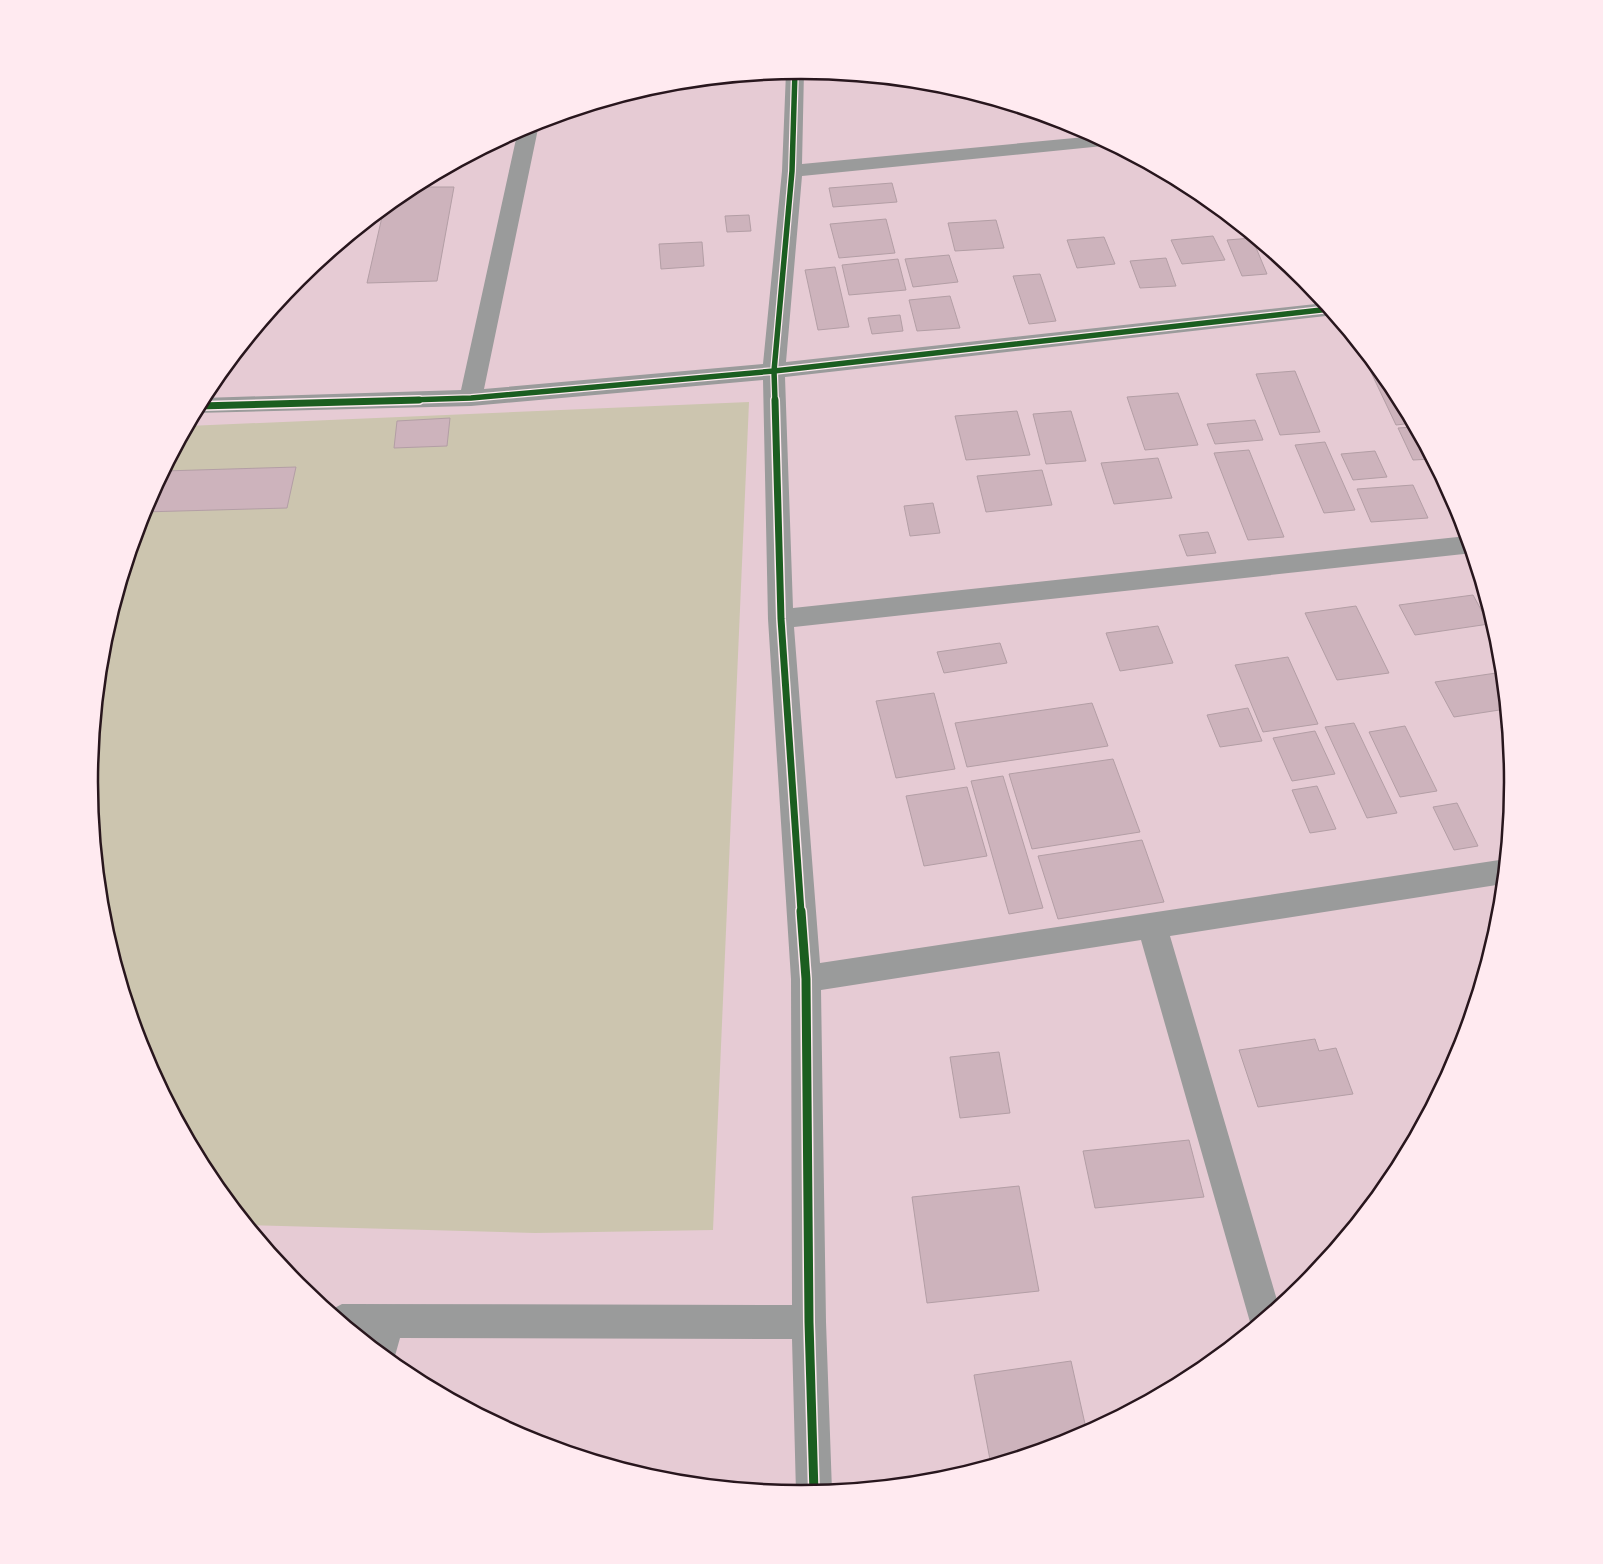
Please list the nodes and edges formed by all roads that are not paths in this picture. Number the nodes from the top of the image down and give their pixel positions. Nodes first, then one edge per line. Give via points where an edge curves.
1 (796, 79) edge
2 (527, 134) edge
3 (1095, 143) edge
4 (792, 171) junction
5 (1322, 310) edge
6 (774, 371) junction
7 (470, 398) junction
8 (208, 406) edge
9 (1463, 545) edge
10 (781, 619) junction
11 (1499, 872) edge
12 (1152, 926) junction
13 (806, 979) junction
14 (1264, 1312) edge
15 (809, 1322) junction
16 (357, 1327) edge
17 (383, 1337) edge
18 (814, 1485) edge

1 - 4 street
2 - 7 street
3 - 4 street
4 - 6 street
5 - 6 street
6 - 7 street
6 - 10 street
7 - 8 street
9 - 10 street
10 - 13 street
11 - 12 street
12 - 13 street
12 - 14 street
13 - 15 street
15 - 17 street
15 - 18 street
16 - 17 street

